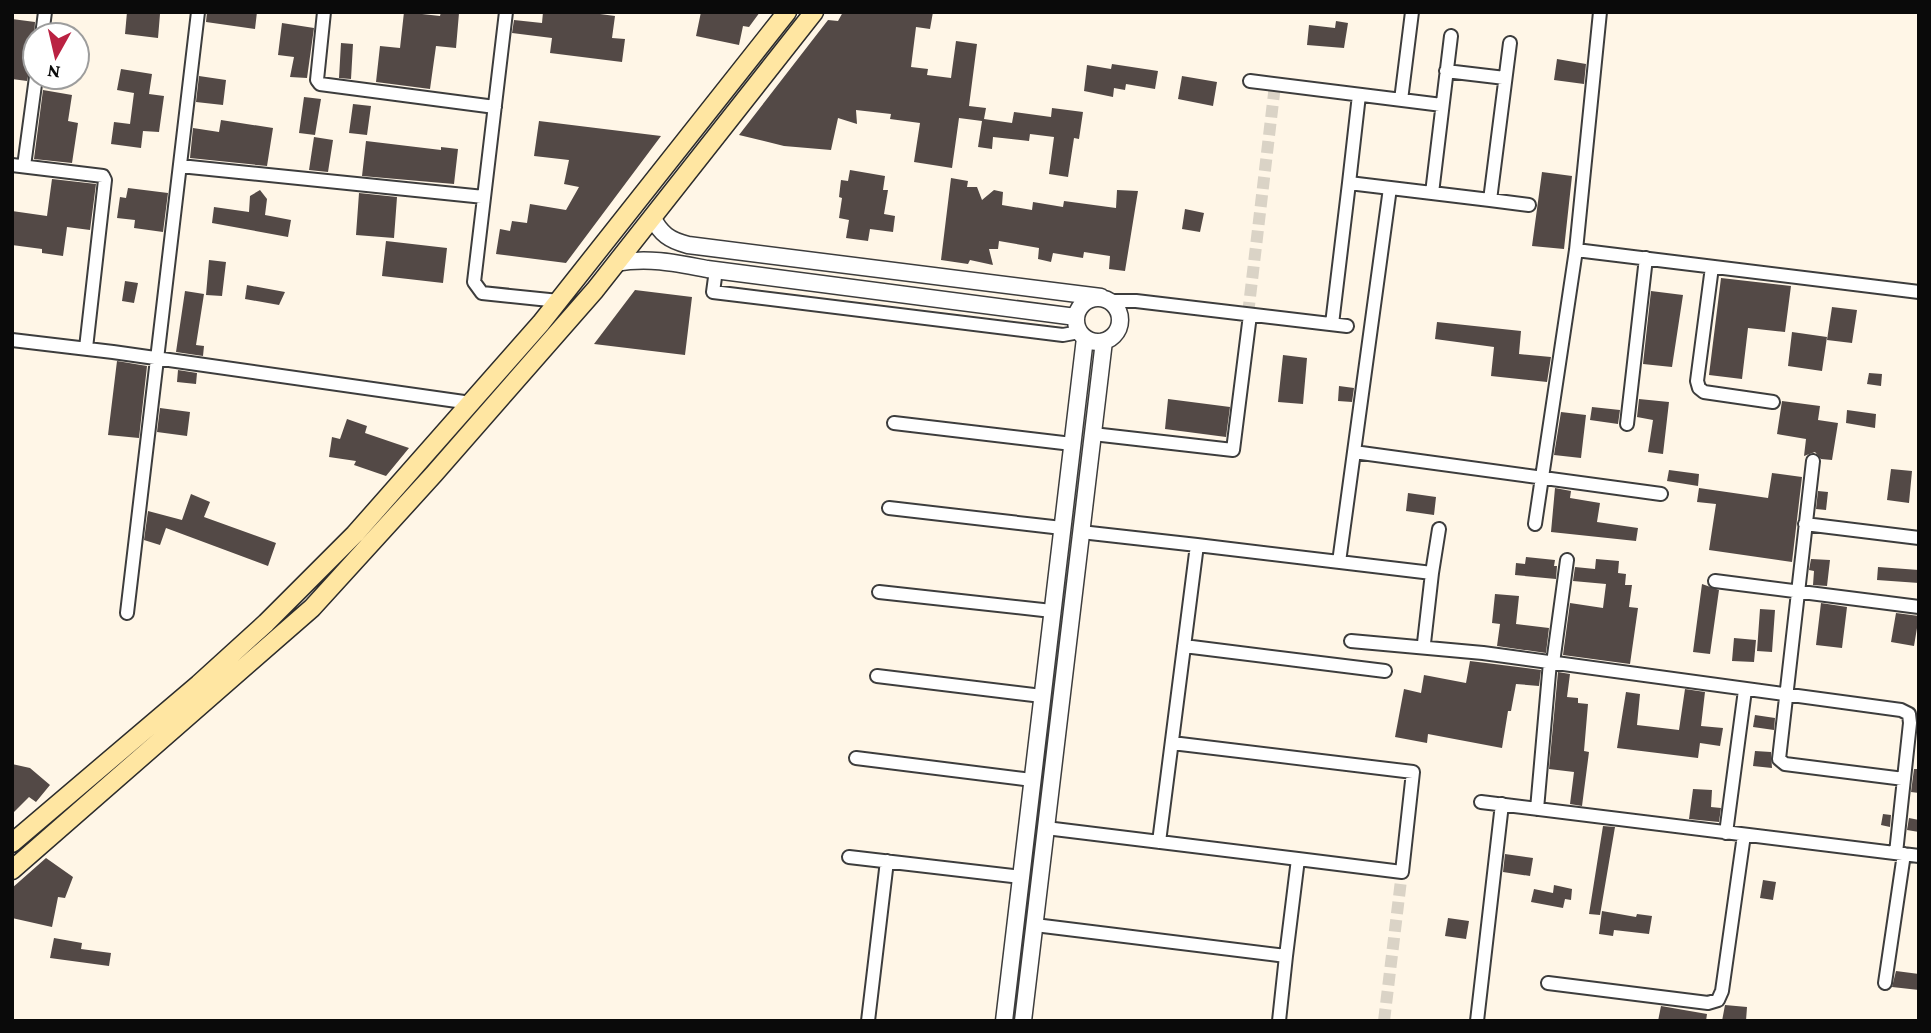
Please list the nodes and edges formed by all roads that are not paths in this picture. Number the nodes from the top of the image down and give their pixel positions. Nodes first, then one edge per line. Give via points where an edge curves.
1 (198, 12) edge
2 (324, 12) edge
3 (506, 12) edge
4 (787, 12) edge
5 (814, 12) edge
6 (1412, 12) edge
7 (1600, 12) edge
8 (1451, 36) dead end
9 (1510, 44) dead end
10 (1446, 71) junction
11 (1505, 78) junction
12 (1250, 81) dead end
13 (33, 91) edge
14 (1359, 95) junction
15 (1401, 100) junction
16 (1442, 105) junction
17 (495, 107) junction
18 (679, 148) junction
19 (702, 155) junction
20 (18, 166) edge
21 (180, 166) junction
22 (1349, 183) junction
23 (1390, 188) junction
24 (1432, 193) junction
25 (484, 197) junction
26 (1490, 200) junction
27 (1528, 205) dead end
28 (652, 217) junction
29 (1576, 250) junction
30 (1646, 258) junction
31 (616, 263) junction
32 (1712, 267) junction
33 (716, 270) junction
34 (1919, 292) edge
35 (1106, 299) junction
36 (559, 301) junction
37 (1250, 314) junction
38 (1332, 324) junction
39 (1347, 326) dead end
40 (1080, 329) junction
41 (12, 340) edge
42 (1104, 341) junction
43 (86, 348) junction
44 (157, 358) junction
45 (1773, 402) dead end
46 (471, 403) junction
47 (894, 424) dead end
48 (1627, 424) dead end
49 (1093, 434) junction
50 (1072, 444) junction
51 (1354, 452) junction
52 (1813, 461) dead end
53 (418, 463) junction
54 (434, 474) junction
55 (1541, 478) junction
56 (1661, 494) dead end
57 (889, 508) dead end
58 (1535, 524) dead end
59 (1805, 524) junction
60 (1062, 528) junction
61 (1439, 529) dead end
62 (1081, 532) junction
63 (1919, 538) edge
64 (1198, 545) junction
65 (1567, 560) dead end
66 (1339, 562) junction
67 (1432, 573) junction
68 (1715, 581) dead end
69 (879, 592) dead end
70 (1798, 592) junction
71 (1919, 607) edge
72 (1052, 611) junction
73 (127, 613) dead end
74 (266, 623) junction
75 (281, 636) junction
76 (1351, 642) dead end
77 (1424, 643) dead end
78 (1184, 646) junction
79 (1552, 663) junction
80 (1385, 671) dead end
81 (877, 676) dead end
82 (1745, 690) junction
83 (1787, 695) junction
84 (1042, 696) junction
85 (1172, 743) junction
86 (856, 758) dead end
87 (1032, 779) junction
88 (1904, 779) junction
89 (1481, 802) dead end
90 (1502, 804) junction
91 (1536, 809) junction
92 (1046, 828) junction
93 (1726, 833) junction
94 (1744, 835) junction
95 (1159, 842) junction
96 (12, 843) edge
97 (1900, 854) junction
98 (1919, 856) edge
99 (849, 857) dead end
100 (1298, 859) junction
101 (887, 861) junction
102 (12, 870) edge
103 (1021, 877) junction
104 (1035, 925) junction
105 (1286, 956) junction
106 (1548, 983) dead end
107 (1885, 983) dead end
108 (868, 1021) edge
109 (1004, 1021) edge
110 (1023, 1021) edge
111 (1279, 1021) edge
112 (1477, 1021) edge

1 - 21 street
2 - 17 street via 320,84
3 - 17 street
4 - 18 main road
5 - 19 main road
6 - 15 street
7 - 29 street
8 - 10 street
9 - 11 street
10 - 11 street
10 - 16 street
11 - 26 street
12 - 14 street
13 - 20 street
14 - 15 street
14 - 22 street
15 - 16 street
16 - 24 street
17 - 25 street
18 - 19 main road
18 - 36 main road
19 - 28 main road
20 - 43 street via 103,176 105,180
21 - 25 street
21 - 44 street
22 - 23 street
22 - 38 street
23 - 24 street
23 - 51 street
24 - 26 street
25 - 36 street via 474,282 482,293
26 - 27 street
28 - 31 main road
28 - 35 street via 671,241 688,245
29 - 30 street
29 - 55 street
30 - 32 street
30 - 48 street
31 - 33 street via 646,259
31 - 54 main road
32 - 34 street
32 - 45 street via 1699,388
33 - 40 street
33 - 40 street via 713,292 1063,335
35 - 37 street
35 - 40 street via 1084,302
35 - 42 street via 1117,308 1120,318 1113,336
36 - 46 main road
37 - 38 street
37 - 49 street via 1233,450
38 - 39 street
40 - 42 street via 1098,342
40 - 50 street
41 - 43 street
42 - 49 street
43 - 44 street
44 - 46 street
44 - 73 street
46 - 53 main road
47 - 50 street
49 - 62 street
50 - 60 street
51 - 55 street
51 - 66 street
52 - 59 street
53 - 54 main road
53 - 74 main road
54 - 75 main road
55 - 56 street
55 - 58 street
57 - 60 street
59 - 63 street
59 - 70 street
60 - 72 street
61 - 67 street
62 - 64 street
62 - 92 street
64 - 66 street
64 - 78 street
65 - 79 street
66 - 67 street
67 - 77 street
68 - 70 street
69 - 72 street
70 - 71 street
70 - 83 street
72 - 84 street
74 - 75 main road
74 - 96 main road
75 - 102 main road
76 - 79 street
78 - 80 street
78 - 85 street
79 - 82 street
79 - 91 street
81 - 84 street
82 - 83 street
82 - 93 street
83 - 88 street via 1909,714
83 - 88 street via 1782,762
84 - 87 street
85 - 95 street
85 - 100 street via 1414,766 1402,872
86 - 87 street
87 - 103 street
88 - 97 street
89 - 90 street
90 - 91 street
90 - 112 street
91 - 93 street
92 - 95 street
92 - 104 street
93 - 94 street
94 - 97 street
94 - 106 street via 1718,1000 1708,1003
95 - 100 street
97 - 98 street
97 - 107 street
99 - 101 street
100 - 105 street
101 - 103 street
101 - 108 street
103 - 109 street
104 - 105 street
104 - 110 street
105 - 111 street

